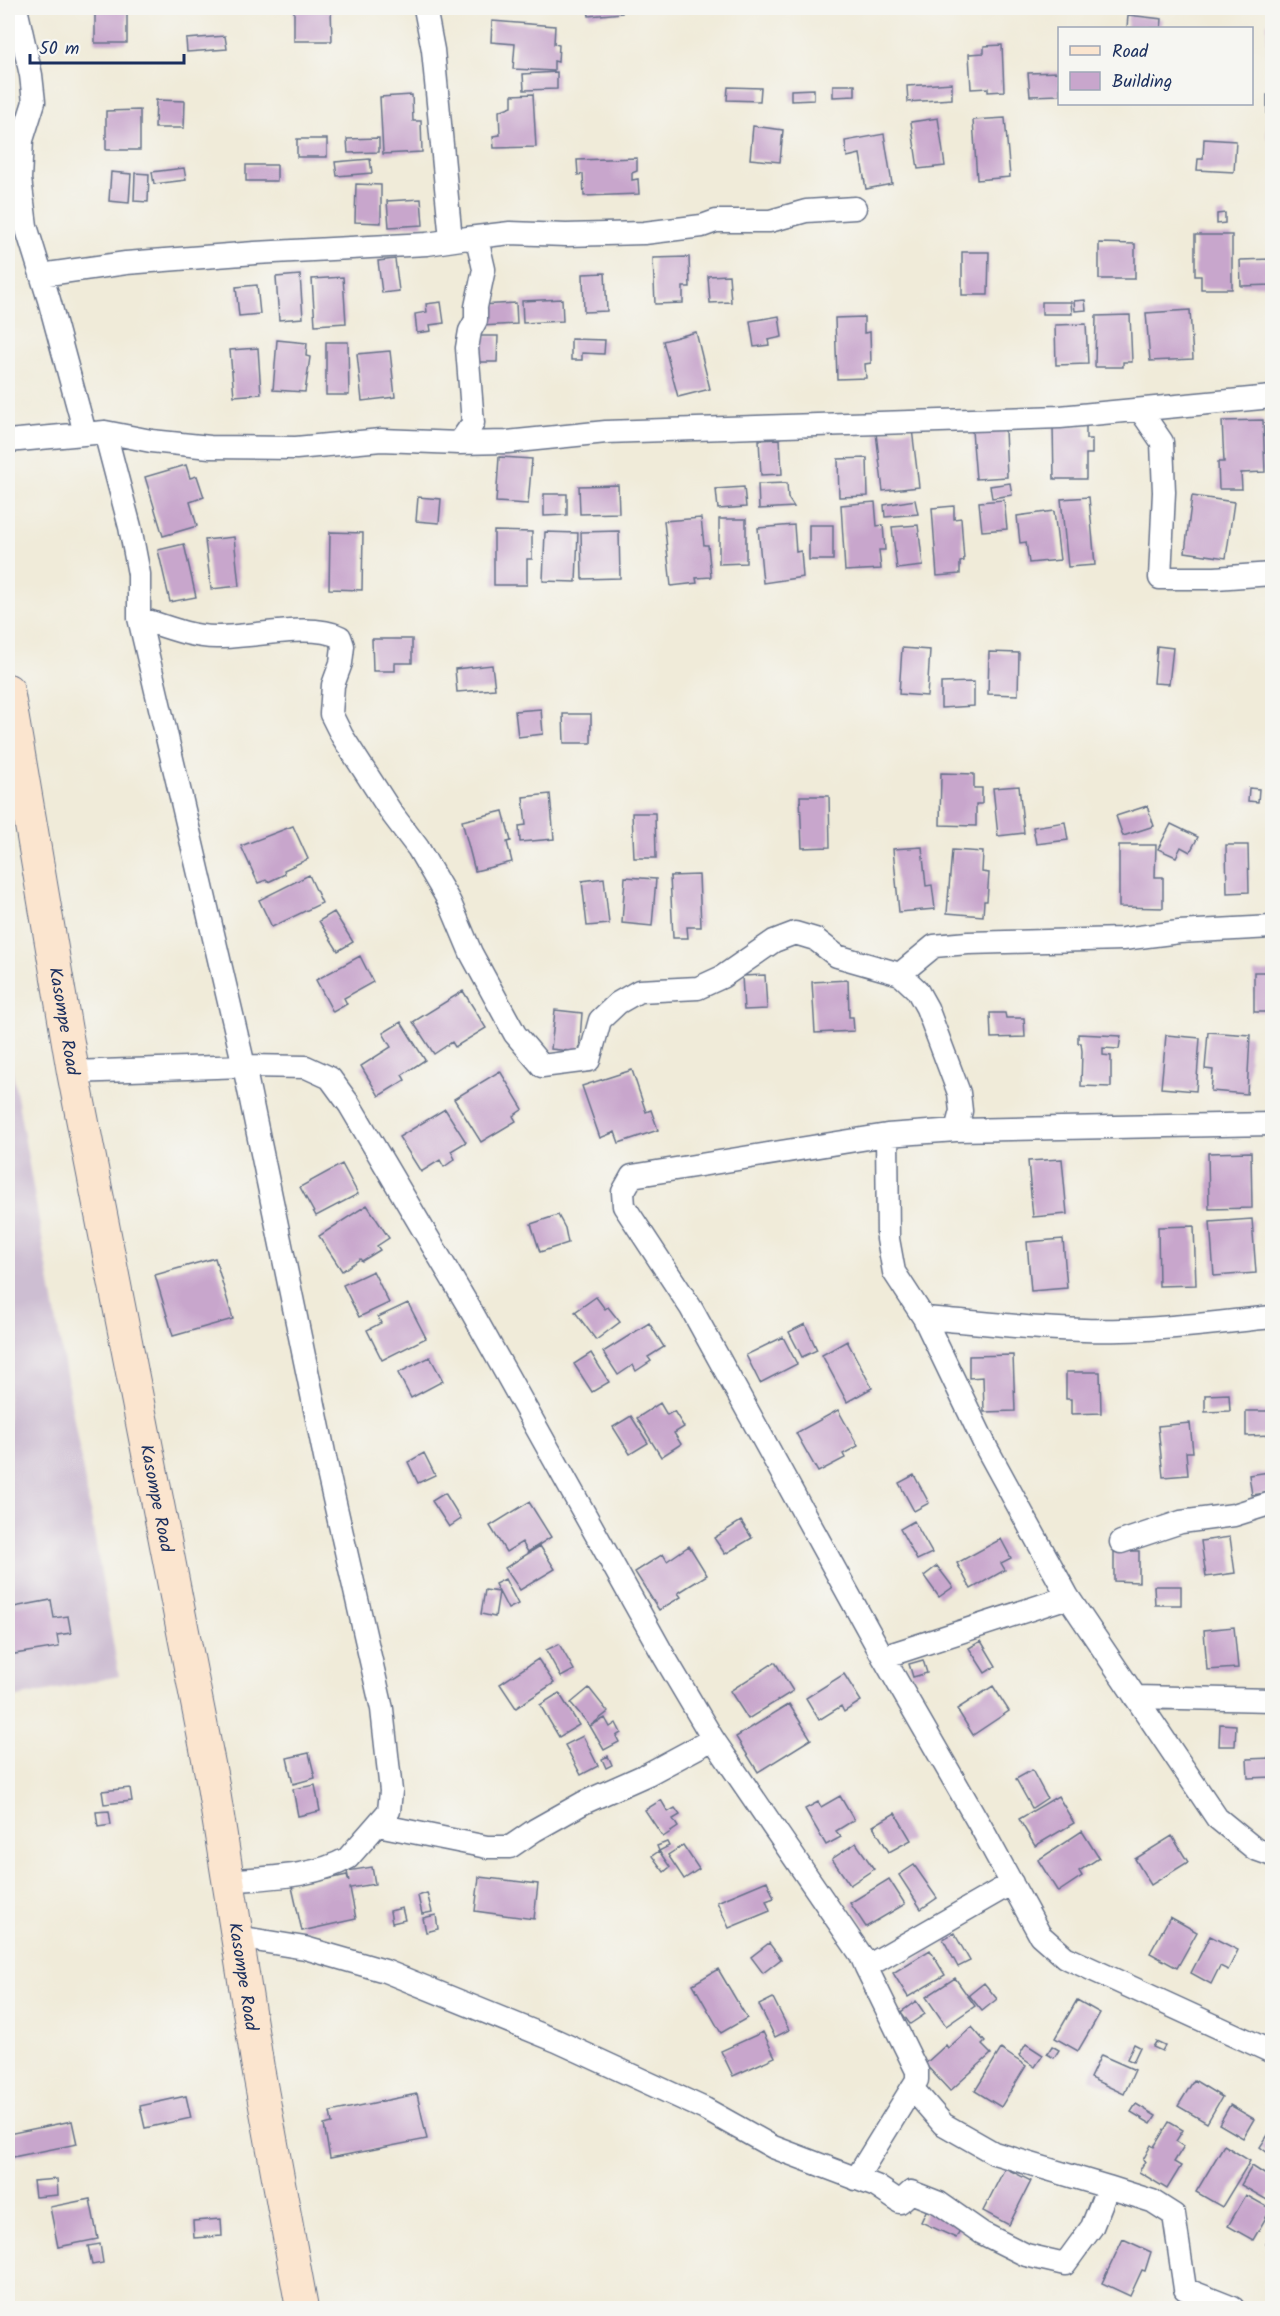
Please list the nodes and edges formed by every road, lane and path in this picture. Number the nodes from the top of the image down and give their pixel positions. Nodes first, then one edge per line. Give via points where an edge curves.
1 (16, 8) edge
2 (425, 8) edge
3 (855, 208) dead end
4 (460, 239) junction
5 (41, 275) junction
6 (1272, 397) edge
7 (1140, 410) junction
8 (95, 433) junction
9 (8, 441) edge
10 (459, 442) junction
11 (1272, 574) edge
12 (139, 618) junction
13 (8, 690) edge
14 (1272, 927) edge
15 (900, 975) junction
16 (244, 1066) junction
17 (73, 1072) junction
18 (1272, 1124) edge
19 (956, 1130) junction
20 (887, 1135) junction
21 (1272, 1317) edge
22 (924, 1318) junction
23 (1272, 1503) edge
24 (1121, 1542) dead end
25 (1068, 1597) junction
26 (883, 1657) junction
27 (1136, 1697) junction
28 (1272, 1700) edge
29 (713, 1739) junction
30 (378, 1825) junction
31 (1272, 1856) edge
32 (228, 1881) junction
33 (1012, 1882) junction
34 (237, 1937) junction
35 (866, 1967) junction
36 (1272, 2052) edge
37 (912, 2088) junction
38 (856, 2179) junction
39 (1108, 2187) junction
40 (302, 2308) edge
41 (1233, 2308) edge

1 - 5 street via 34,102 22,140 20,178 26,226
2 - 4 street
3 - 4 street via 806,211 770,221 716,221 644,234 510,233
4 - 5 street via 126,263
4 - 10 street via 478,243 484,269 467,348 473,423
5 - 8 street
6 - 7 street
7 - 10 street via 1060,417 606,432 507,442
7 - 11 street via 1162,442 1160,578
8 - 9 street
8 - 10 street via 210,447 296,448 381,440
8 - 12 street via 130,527 139,574
12 - 15 street via 213,637 307,631 330,632 340,637 343,646 333,685 331,714 450,903 471,953 514,1034 542,1066 590,1059 600,1020 639,991 698,988 722,977 774,941 795,933 815,939 837,956
12 - 16 street
13 - 17 street, Kasompe Road
14 - 15 street via 1123,939 934,946
15 - 19 street via 917,990 927,1008 959,1093 961,1111
16 - 17 street
16 - 29 street via 306,1067 330,1078 349,1104 473,1314
16 - 30 street via 329,1477 382,1709 391,1791 389,1811
17 - 32 street, Kasompe Road via 212,1779
18 - 19 street
19 - 20 street
20 - 22 street via 888,1239 894,1272
20 - 26 street via 632,1176 623,1191 624,1206 691,1308
21 - 22 street via 1119,1331
22 - 25 street via 987,1449
23 - 24 street via 1234,1515 1181,1522
25 - 26 street
25 - 27 street
26 - 33 street
27 - 28 street
27 - 31 street via 1217,1818 1256,1849
29 - 30 street via 583,1803 510,1848
29 - 35 street
30 - 32 street via 341,1862 308,1873
32 - 34 street, Kasompe Road
33 - 35 street
33 - 36 street via 1040,1935 1065,1957
34 - 38 street via 305,1948 385,1971 557,2041 705,2109 773,2147
34 - 40 street, Kasompe Road
35 - 37 street via 917,2072
37 - 38 street
37 - 39 street via 943,2124 994,2153
38 - 39 street via 876,2186 900,2202 910,2192 939,2203 982,2233 1026,2255 1065,2264 1092,2227
39 - 41 street via 1152,2201 1174,2215 1185,2289

